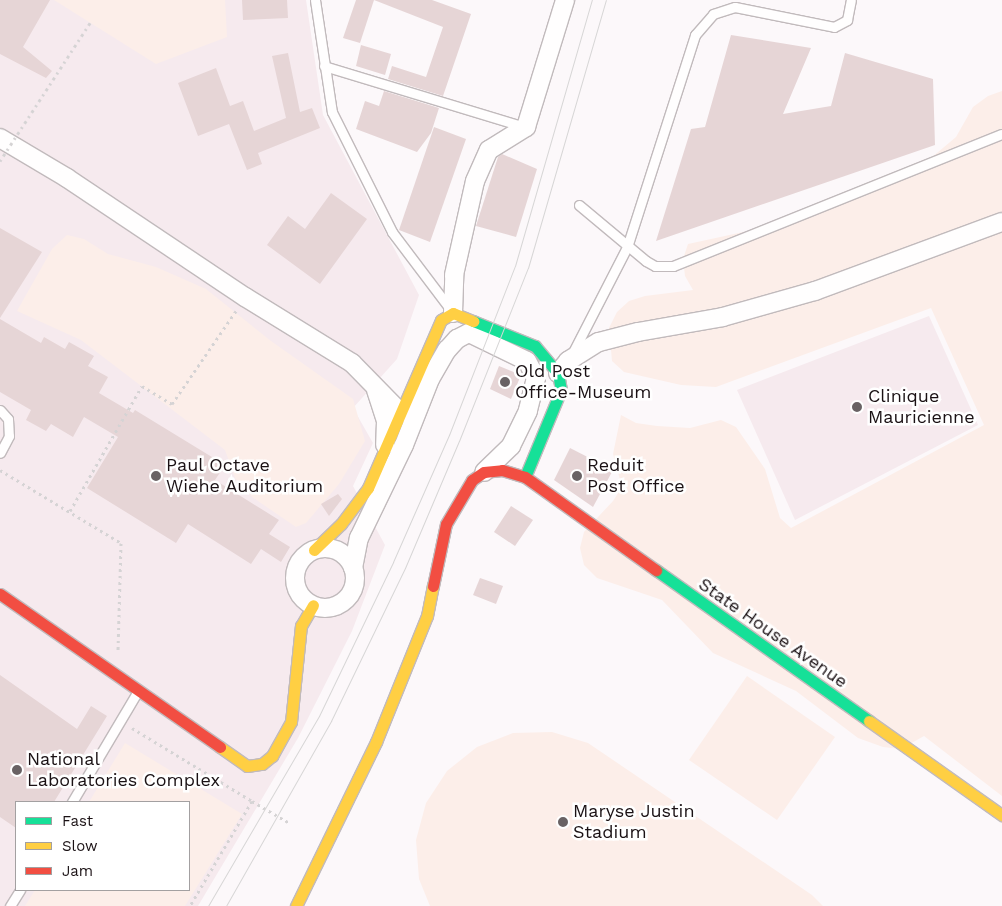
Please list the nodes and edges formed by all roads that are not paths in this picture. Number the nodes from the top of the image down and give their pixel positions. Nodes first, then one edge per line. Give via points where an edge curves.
1 (315, 0) edge
2 (565, 0) edge
3 (852, 0) edge
4 (324, 66) junction
5 (526, 127) junction
6 (1002, 134) edge
7 (0, 138) edge
8 (579, 205) dead end
9 (1002, 222) edge
10 (627, 247) junction
11 (453, 312) junction
12 (563, 367) junction
13 (372, 381) junction
14 (0, 410) edge
15 (402, 412) junction
16 (0, 453) edge
17 (385, 455) junction
18 (484, 472) junction
19 (525, 477) junction
20 (314, 550) junction
21 (353, 568) junction
22 (0, 594) edge
23 (312, 605) junction
24 (138, 691) junction
25 (73, 801) edge
26 (1002, 815) edge
27 (19, 891) edge
28 (302, 904) edge
29 (10, 906) edge

1 - 4 lane
2 - 5 street
3 - 10 lane via 846,20 834,27 735,7 713,14 695,35
4 - 5 lane
4 - 11 lane via 332,112 368,189 392,232
5 - 11 street via 489,150 475,181 454,275
6 - 10 lane via 673,266 655,266
7 - 13 street via 352,363
8 - 10 lane
9 - 12 street via 815,291 723,317 599,342
10 - 12 lane
11 - 12 street via 535,346
11 - 15 street via 441,320
12 - 19 street via 561,390
13 - 15 street
13 - 17 street via 386,421
14 - 16 lane via 8,419 9,436
15 - 17 street
17 - 20 street via 368,488 341,524
18 - 19 street, State House Avenue via 502,470
18 - 21 street via 511,446 528,411 536,378 527,361 469,333 457,339 447,350 430,379 404,445 359,538
18 - 28 street via 472,480 446,524 427,616 376,742
19 - 26 street, State House Avenue
20 - 21 street via 338,550
20 - 23 street via 302,557 294,576 299,595
21 - 23 street via 355,583 344,601 326,608
22 - 24 street
23 - 24 street via 301,626 291,722 281,745 262,764 247,766
24 - 25 lane
27 - 29 lane

